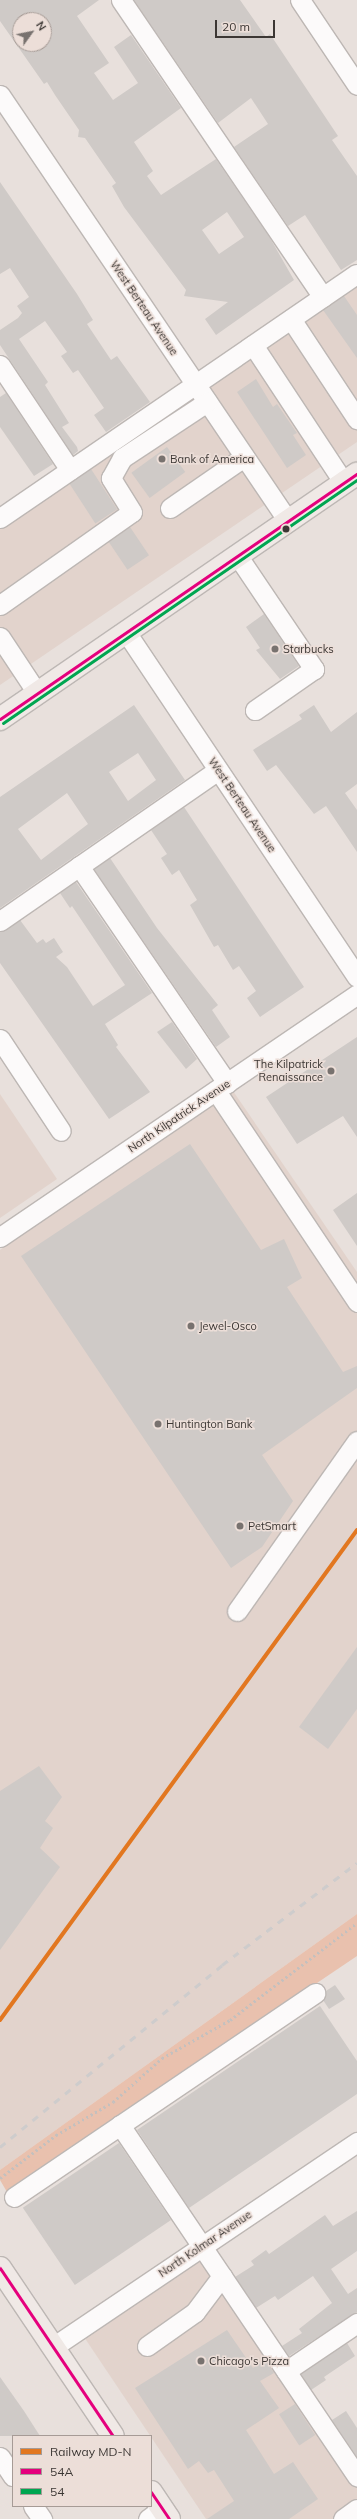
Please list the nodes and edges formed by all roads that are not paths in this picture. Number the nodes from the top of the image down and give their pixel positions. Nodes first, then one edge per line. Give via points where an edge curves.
1 (121, 0) edge
2 (300, 0) edge
3 (357, 85) edge
4 (0, 95) edge
5 (357, 274) edge
6 (323, 297) junction
7 (291, 319) junction
8 (253, 345) junction
9 (0, 366) edge
10 (196, 385) junction
11 (207, 402) junction
12 (357, 419) edge
13 (244, 457) junction
14 (70, 470) junction
15 (350, 478) edge
16 (170, 508) dead end
17 (0, 518) edge
18 (288, 521) junction
19 (237, 555) junction
20 (0, 605) edge
21 (126, 632) junction
22 (0, 637) edge
23 (37, 693) junction
24 (255, 710) dead end
25 (0, 719) edge
26 (218, 770) junction
27 (79, 866) junction
28 (0, 921) edge
29 (357, 977) edge
30 (357, 994) edge
31 (0, 1039) edge
32 (221, 1087) junction
33 (61, 1131) dead end
34 (0, 1237) edge
35 (357, 1302) edge
36 (357, 1440) edge
37 (237, 1611) dead end
38 (315, 1993) dead end
39 (120, 2125) junction
40 (357, 2142) edge
41 (14, 2197) dead end
42 (202, 2247) junction
43 (0, 2268) edge
44 (222, 2276) junction
45 (357, 2323) edge
46 (147, 2346) dead end
47 (53, 2347) junction
48 (286, 2371) junction
49 (112, 2435) edge
50 (0, 2457) edge
51 (12, 2475) edge
52 (357, 2477) edge
53 (34, 2507) edge
54 (357, 2509) edge
55 (42, 2519) edge
56 (343, 2519) edge

1 - 6 street
2 - 3 street
4 - 10 street, West Berteau Avenue
5 - 6 street
6 - 7 street
7 - 8 street
7 - 12 street
8 - 10 street
8 - 15 street
9 - 14 street
10 - 11 street, West Berteau Avenue
10 - 14 street
11 - 13 street, West Berteau Avenue
11 - 20 street via 122,458 111,478 132,512
13 - 16 street
13 - 18 street, West Berteau Avenue
14 - 17 street
15 - 18 main road
18 - 19 main road
19 - 21 main road
19 - 24 street via 314,669
21 - 23 main road
21 - 26 street, West Berteau Avenue
22 - 23 street
23 - 25 main road
26 - 27 street
26 - 29 street, West Berteau Avenue
27 - 28 street
27 - 32 street
30 - 32 street, North Kilpatrick Avenue
31 - 33 street
32 - 34 street, North Kilpatrick Avenue
32 - 35 street
36 - 37 street
38 - 39 street
39 - 41 street
39 - 42 street
40 - 42 street, North Kolmar Avenue
42 - 44 street
42 - 47 street, North Kolmar Avenue
43 - 47 main road
44 - 46 street via 195,2312
44 - 48 street
45 - 48 street
47 - 49 main road
48 - 52 street
50 - 51 street
53 - 55 street
54 - 56 street

